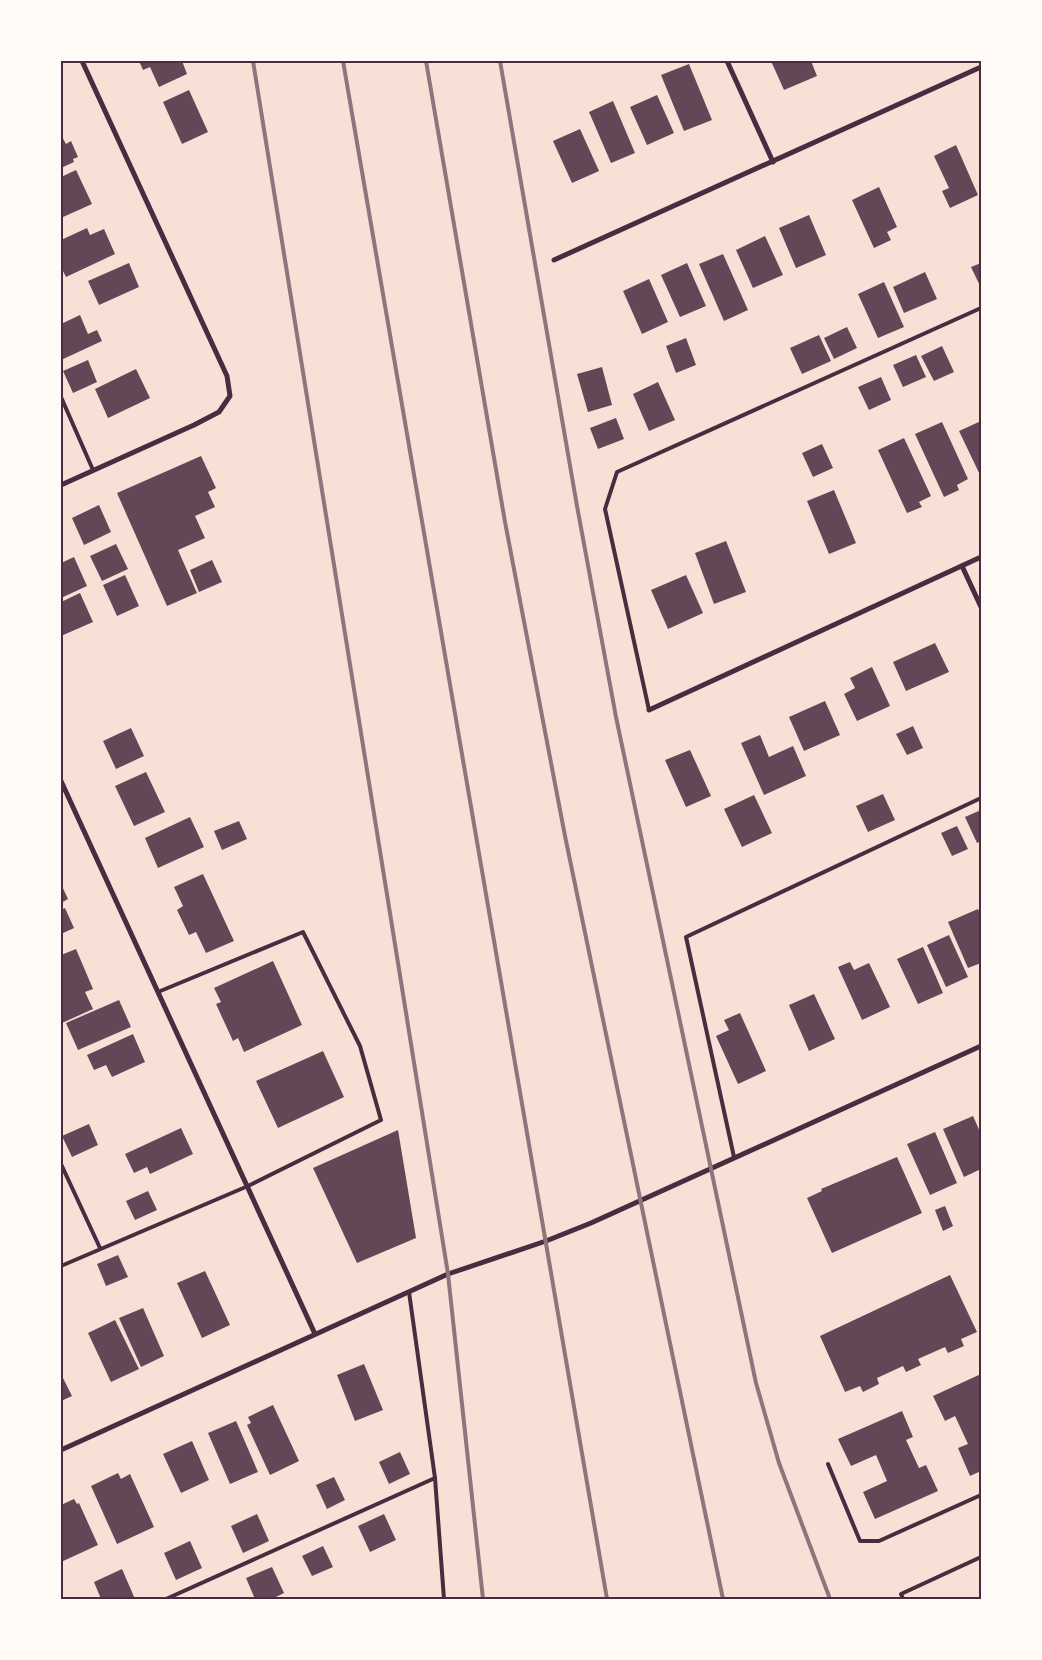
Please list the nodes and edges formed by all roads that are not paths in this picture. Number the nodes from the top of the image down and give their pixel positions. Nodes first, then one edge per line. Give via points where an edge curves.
1 (82, 61) edge
2 (727, 61) edge
3 (981, 67) edge
4 (773, 162) junction
5 (554, 260) dead end
6 (981, 308) edge
7 (61, 397) edge
8 (93, 470) junction
9 (61, 485) edge
10 (981, 557) edge
11 (962, 566) junction
12 (981, 607) edge
13 (649, 710) joint
14 (61, 781) edge
15 (981, 798) edge
16 (158, 992) junction
17 (981, 1046) edge
18 (734, 1157) junction
19 (61, 1164) edge
20 (248, 1186) junction
21 (100, 1248) junction
22 (61, 1266) edge
23 (409, 1292) junction
24 (315, 1334) junction
25 (61, 1450) edge
26 (828, 1464) dead end
27 (436, 1478) junction
28 (981, 1495) edge
29 (981, 1557) edge
30 (166, 1599) edge
31 (444, 1599) edge
32 (903, 1599) edge

1 - 8 street via 227,376 230,396 219,412
2 - 4 street
3 - 4 street
4 - 5 street
6 - 13 lane via 617,472 605,509
7 - 8 lane
8 - 9 street
10 - 11 street
11 - 12 street
11 - 13 street
14 - 16 street
15 - 18 lane via 686,937
16 - 20 street
16 - 20 lane via 303,932 360,1046 381,1120
17 - 18 street
18 - 23 street via 591,1223 448,1274
19 - 21 lane
20 - 21 lane
20 - 24 street
21 - 22 lane
23 - 24 street
23 - 27 lane
24 - 25 street
26 - 28 lane via 860,1541 879,1541
27 - 30 lane
27 - 31 lane
29 - 32 lane via 901,1594

